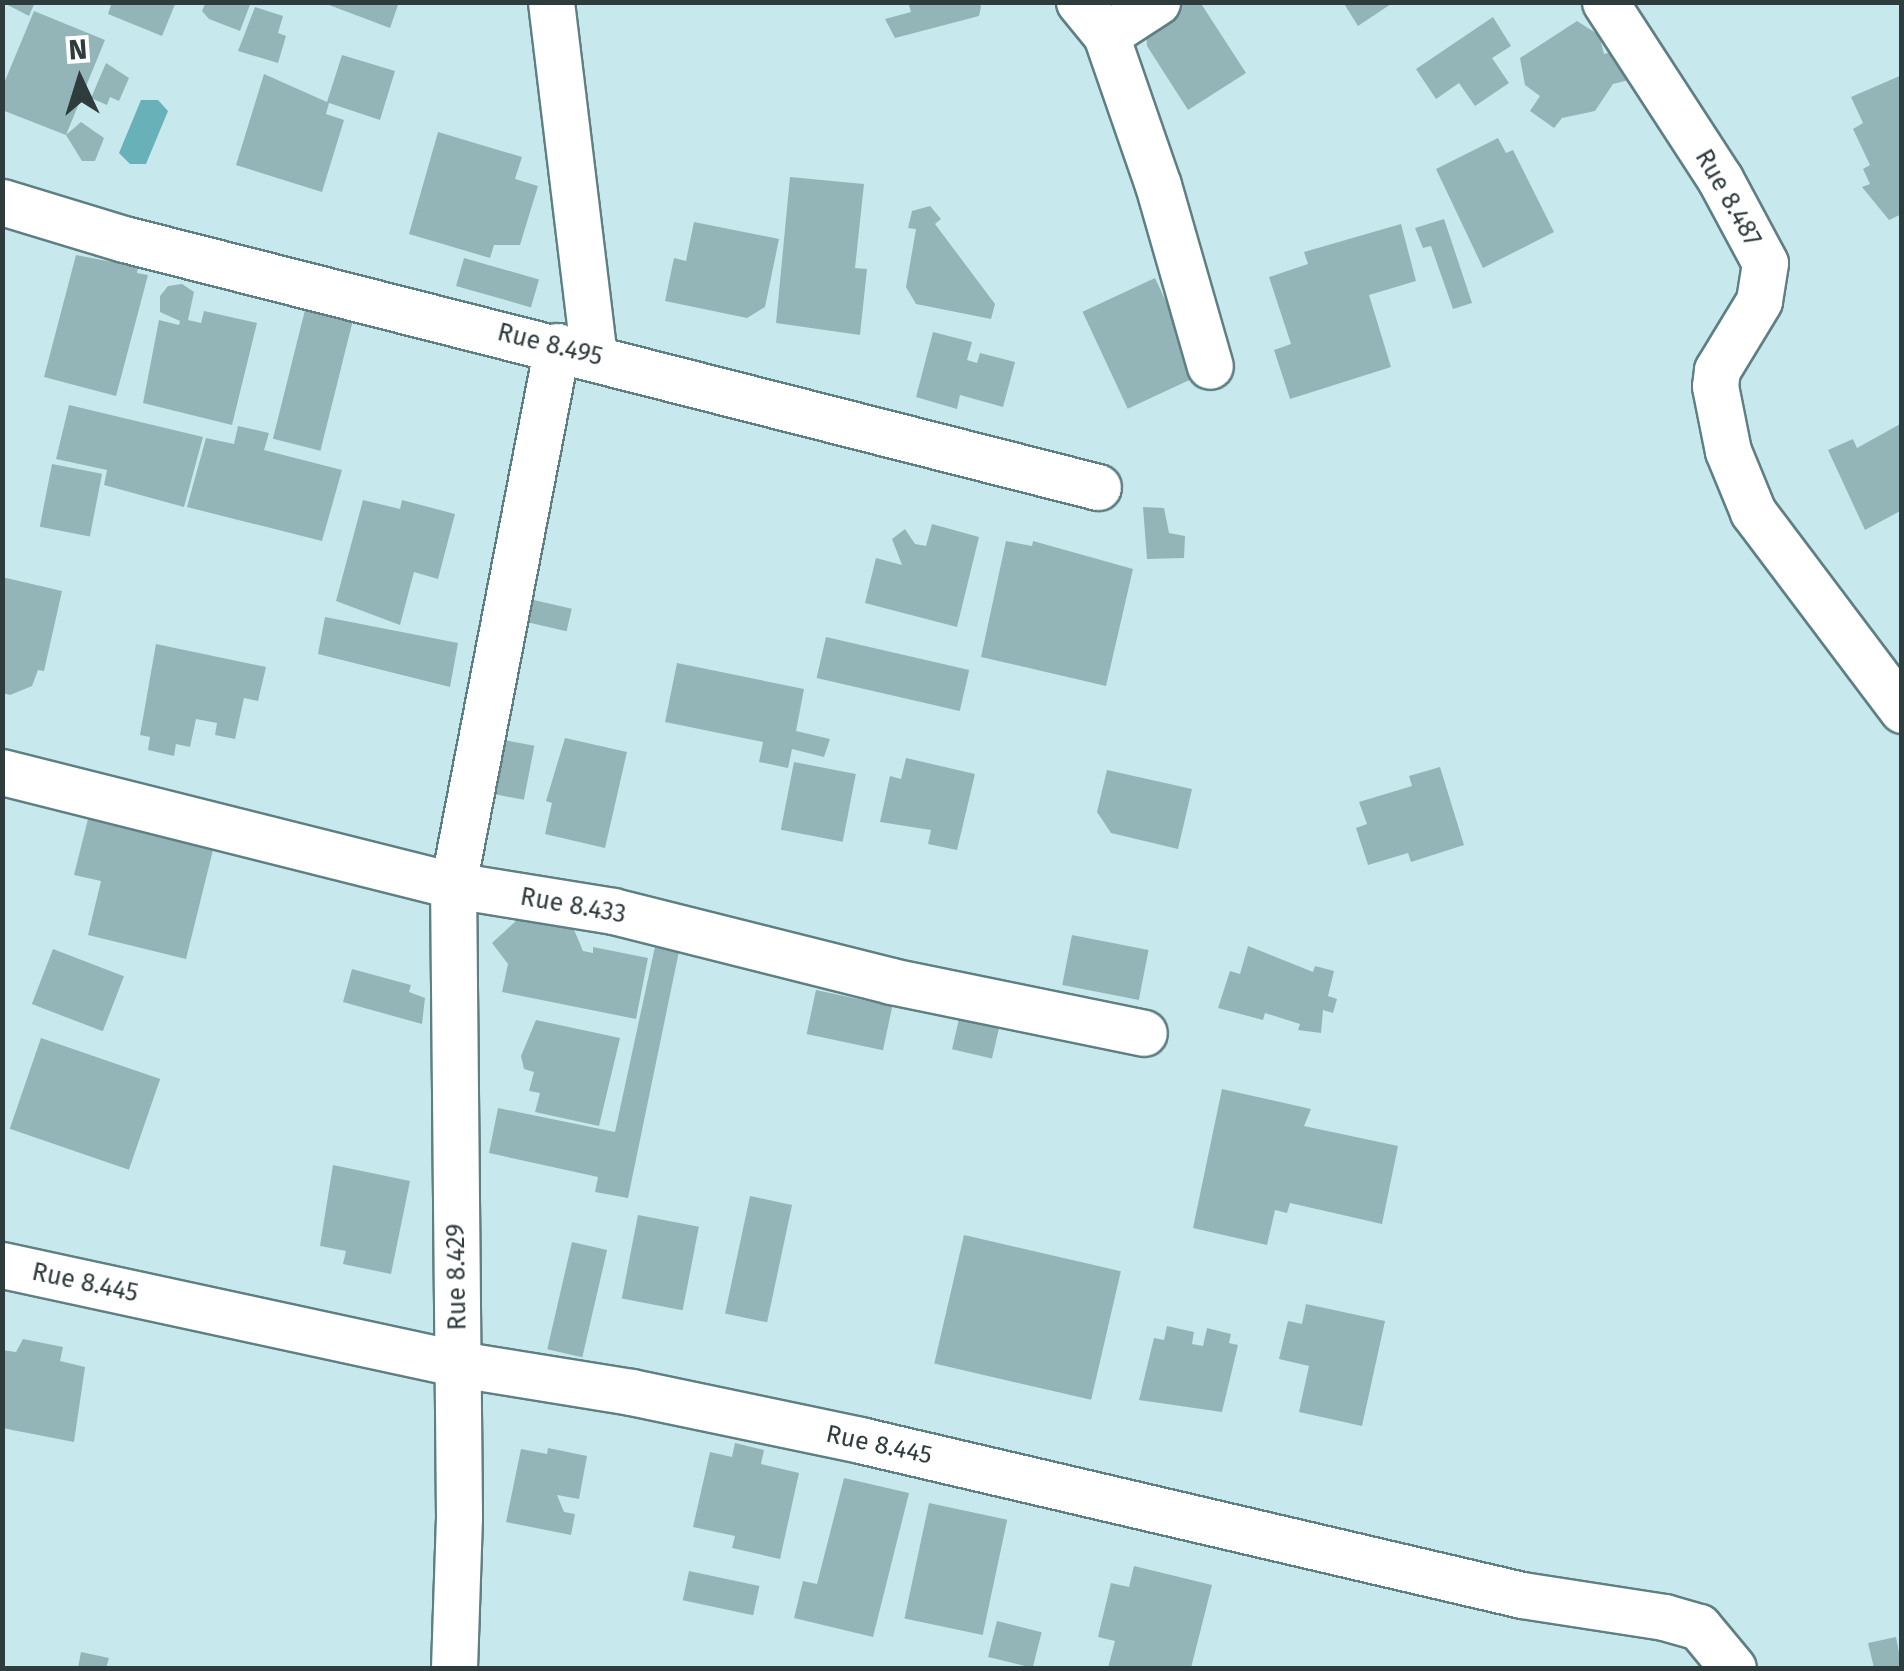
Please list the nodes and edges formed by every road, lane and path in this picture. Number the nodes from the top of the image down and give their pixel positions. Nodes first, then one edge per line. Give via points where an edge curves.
1 (551, 2) edge
2 (1157, 2) edge
3 (1605, 2) edge
4 (1092, 19) edge
5 (2, 202) edge
6 (576, 351) junction
7 (1210, 366) dead end
8 (1098, 487) dead end
9 (1902, 710) edge
10 (2, 772) edge
11 (453, 885) junction
12 (1144, 1032) dead end
13 (2, 1265) edge
14 (458, 1364) junction
15 (454, 1668) edge
16 (1733, 1668) edge

1 - 6 street, Rue 8.429
2 - 4 street
3 - 9 street, Rue 8.487 via 1720,178 1764,262 1759,301 1717,370 1715,386 1728,450 1753,512
4 - 7 street via 1158,185
5 - 6 street, Rue 8.495 via 124,239
6 - 8 street, Rue 8.495
6 - 11 street, Rue 8.429
10 - 11 street, Rue 8.433
11 - 12 street, Rue 8.433 via 613,911 891,981
11 - 14 street, Rue 8.429
13 - 14 street, Rue 8.445
14 - 15 street, Rue 8.429
14 - 16 street, Rue 8.445 via 631,1392 1522,1594 1664,1618 1699,1627

